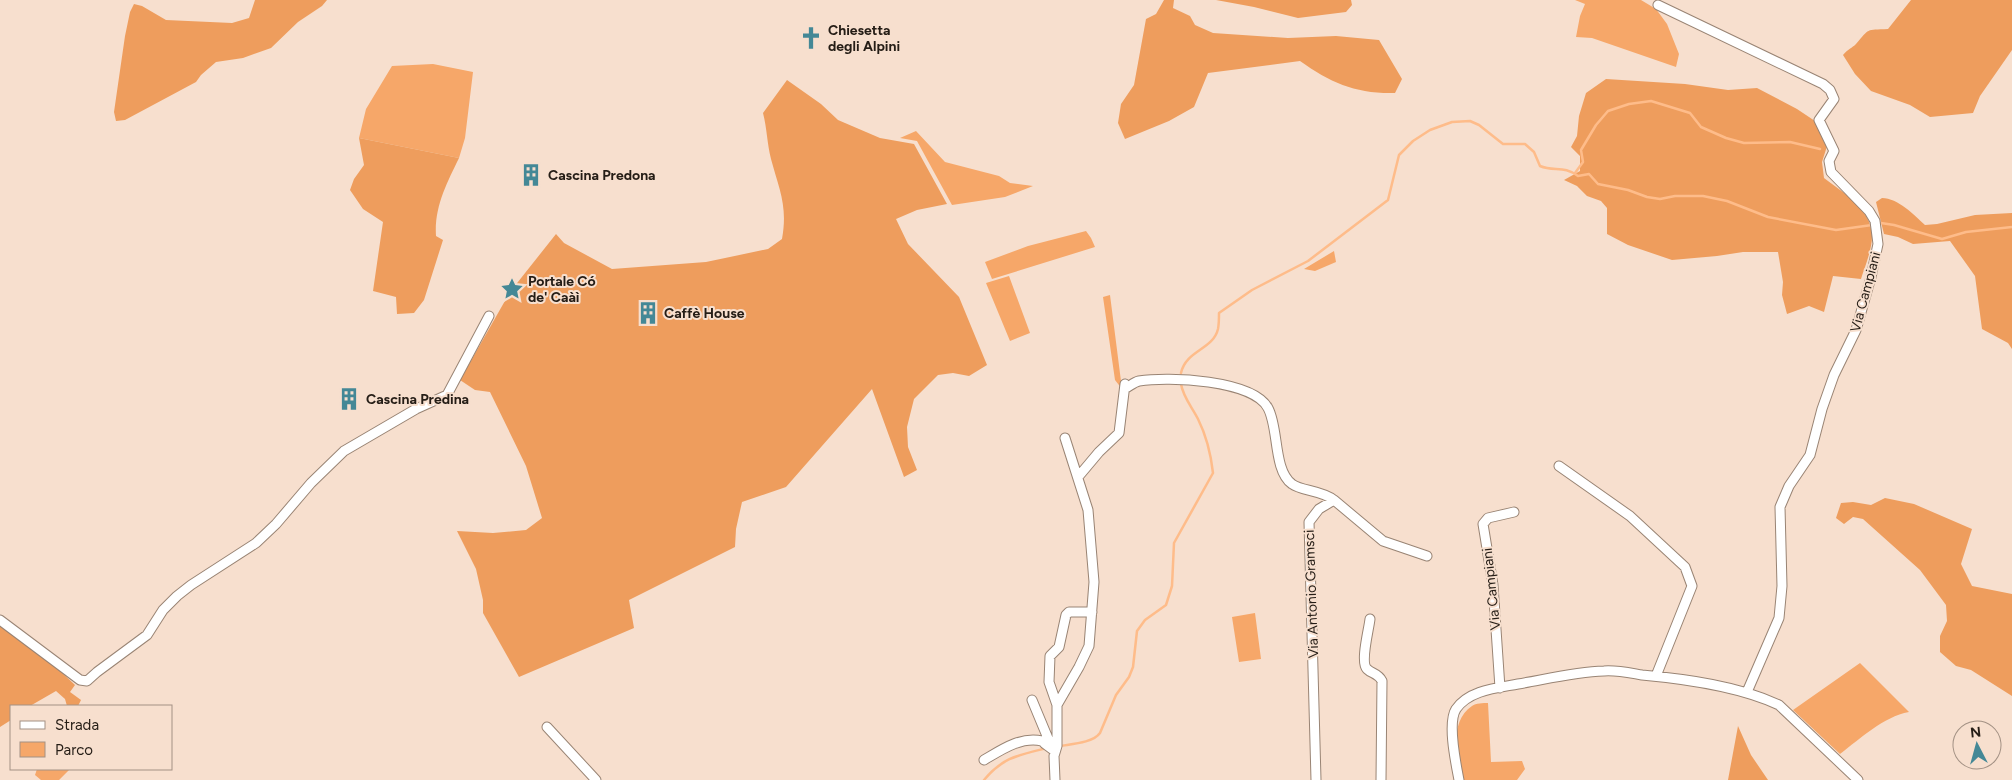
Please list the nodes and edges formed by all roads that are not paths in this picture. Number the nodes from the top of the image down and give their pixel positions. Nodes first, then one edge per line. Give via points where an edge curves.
1 (1658, 5) dead end
2 (489, 316) dead end
3 (1065, 438) dead end
4 (1559, 466) dead end
5 (1078, 477) junction
6 (1334, 500) junction
7 (1514, 512) dead end
8 (1427, 556) dead end
9 (1092, 612) junction
10 (1370, 619) dead end
11 (0, 620) edge
12 (1656, 676) junction
13 (1500, 688) junction
14 (1747, 692) junction
15 (1032, 700) dead end
16 (1057, 705) junction
17 (547, 727) dead end
18 (1054, 750) junction
19 (984, 760) dead end
20 (596, 780) edge
21 (1055, 780) edge
22 (1316, 780) edge
23 (1380, 780) edge
24 (1459, 780) edge
25 (1858, 780) edge

1 - 14 street, Via Campiani via 1830,90 1834,98 1819,120 1834,151 1829,165 1831,172 1868,211 1878,234 1871,277 1856,330 1834,375 1810,455 1789,486 1780,507 1782,586 1779,618
2 - 11 street via 447,395 416,409 344,451 256,543 177,596 163,610 147,636 87,681 80,680
3 - 5 street
4 - 12 street via 1616,505 1685,567 1692,586
5 - 6 street via 1119,433 1126,386 1137,381 1179,378 1253,393 1268,408 1283,473 1292,484 1327,494
5 - 9 street via 1091,534
6 - 8 street via 1383,541
6 - 22 street, Via Antonio Gramsci via 1309,522
7 - 13 street, Via Campiani via 1488,518 1484,524 1493,585
9 - 16 street via 1089,646
9 - 16 street via 1068,612 1059,648 1050,656 1050,682
10 - 23 street via 1363,662 1366,669 1382,681
12 - 13 street via 1607,671
12 - 14 street
13 - 24 street via 1466,699 1455,710 1452,729
14 - 25 street via 1779,705
15 - 18 street
16 - 18 street
17 - 20 street
18 - 19 street via 1040,740 1013,744
18 - 21 street

